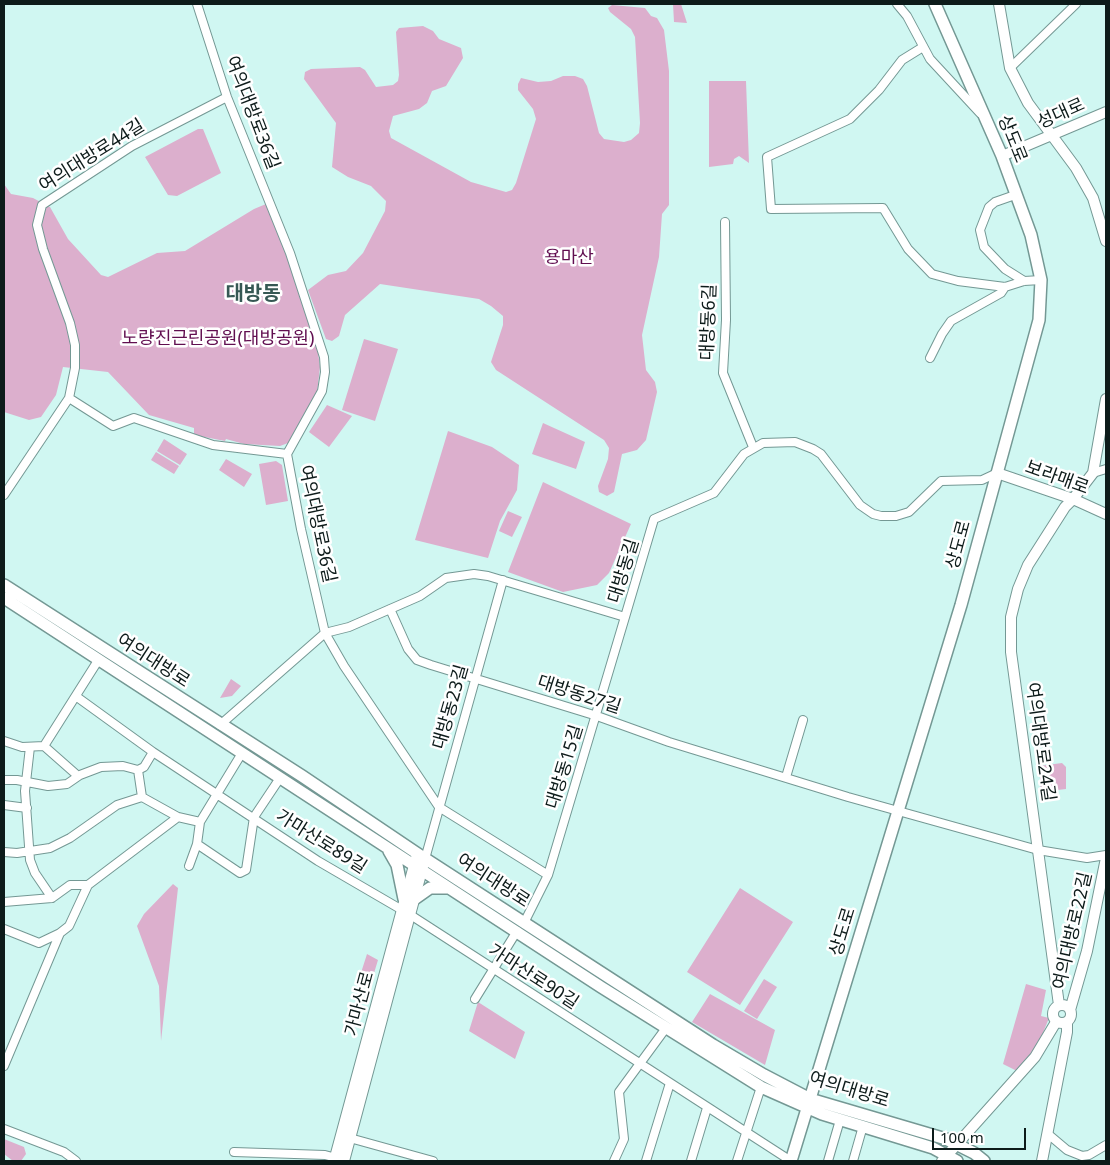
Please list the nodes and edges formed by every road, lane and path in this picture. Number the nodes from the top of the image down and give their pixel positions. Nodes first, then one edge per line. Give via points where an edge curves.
1 (198, 4) edge
2 (898, 4) edge
3 (935, 4) edge
4 (999, 4) edge
5 (1076, 4) edge
6 (924, 47) junction
7 (1010, 68) junction
8 (227, 97) junction
9 (1106, 112) edge
10 (984, 116) junction
11 (1051, 136) junction
12 (1002, 156) junction
13 (1014, 195) junction
14 (725, 222) dead end
15 (1106, 241) edge
16 (1041, 280) junction
17 (1024, 281) junction
18 (1005, 287) junction
19 (930, 358) dead end
20 (69, 398) junction
21 (1106, 398) edge
22 (753, 447) junction
23 (287, 454) junction
24 (1106, 469) edge
25 (997, 473) junction
26 (1093, 473) junction
27 (4, 495) edge
28 (1073, 500) junction
29 (1106, 514) edge
30 (503, 580) junction
31 (4, 585) edge
32 (4, 598) edge
33 (390, 609) junction
34 (625, 618) junction
35 (325, 633) junction
36 (100, 659) junction
37 (475, 678) junction
38 (77, 697) junction
39 (597, 716) junction
40 (803, 720) dead end
41 (217, 730) junction
42 (4, 741) edge
43 (44, 746) junction
44 (30, 747) junction
45 (245, 748) junction
46 (154, 752) junction
47 (138, 770) junction
48 (78, 776) junction
49 (786, 777) junction
50 (280, 778) junction
51 (4, 780) edge
52 (26, 782) junction
53 (217, 794) junction
54 (142, 797) junction
55 (4, 805) edge
56 (439, 807) junction
57 (27, 808) junction
58 (898, 810) junction
59 (254, 817) junction
60 (178, 818) junction
61 (200, 822) junction
62 (197, 844) junction
63 (389, 850) junction
64 (1038, 850) junction
65 (30, 851) junction
66 (4, 852) edge
67 (1106, 857) edge
68 (420, 862) junction
69 (189, 866) dead end
70 (548, 875) junction
71 (88, 885) junction
72 (452, 889) junction
73 (52, 898) junction
74 (4, 902) edge
75 (407, 905) junction
76 (521, 927) junction
77 (4, 929) edge
78 (60, 933) junction
79 (493, 969) junction
80 (475, 999) dead end
81 (1059, 1005) junction
82 (1070, 1010) junction
83 (1056, 1022) junction
84 (1067, 1022) junction
85 (666, 1028) junction
86 (640, 1064) junction
87 (4, 1066) edge
88 (670, 1083) junction
89 (761, 1087) junction
90 (809, 1104) junction
91 (707, 1108) junction
92 (840, 1120) junction
93 (863, 1126) junction
94 (4, 1128) edge
95 (746, 1132) junction
96 (1048, 1134) junction
97 (346, 1137) junction
98 (956, 1145) junction
99 (1106, 1146) edge
100 (234, 1152) dead end
101 (944, 1158) edge
102 (339, 1160) edge
103 (76, 1161) edge
104 (433, 1161) edge
105 (614, 1161) edge
106 (646, 1161) edge
107 (691, 1161) edge
108 (738, 1161) edge
109 (791, 1161) edge
110 (828, 1161) edge
111 (853, 1161) edge
112 (957, 1161) edge
113 (984, 1161) edge
114 (1042, 1161) edge

1 - 8 street, 여의대방로36길
2 - 6 street
3 - 10 main road, 상도로
4 - 7 street
5 - 7 street
6 - 10 street via 930,59
6 - 18 street via 902,60 879,90 850,119 767,158 771,209 882,208 921,265 932,274
7 - 11 street via 1028,104
8 - 20 street, 여의대방로44길 via 132,146 42,205 37,226 75,345 75,368
8 - 23 street, 여의대방로36길 via 290,253 324,357 322,391
9 - 11 street, 성대로
10 - 12 main road, 상도로
11 - 12 street, 성대로
11 - 15 street via 1076,168 1093,198
12 - 13 main road, 상도로
13 - 16 main road, 상도로 via 1031,235
13 - 17 street via 989,207 981,236 984,247 1005,269
14 - 22 street, 대방동6길 via 723,373
16 - 17 street
16 - 25 main road, 상도로 via 1039,320
17 - 18 street
18 - 19 street via 1001,293 951,321
20 - 23 street via 113,426 134,418 213,445
20 - 27 street, 여의대방로44길
21 - 26 street
22 - 25 street via 774,441 814,449 860,504 881,516 909,512 941,481 982,480
22 - 34 street, 대방동길 via 714,493 654,520
23 - 35 street, 여의대방로36길
24 - 26 street
25 - 28 street, 보라매로
25 - 58 main road, 상도로 via 961,605
26 - 28 street, 여의대방로24길
28 - 29 street, 보라매로
28 - 64 street, 여의대방로24길 via 1065,507 1028,565 1011,617 1011,652
30 - 33 street, 대방동길 via 474,574 446,578 428,591
30 - 34 street, 대방동길
30 - 37 street, 대방동23길
31 - 41 main road, 여의대방로
32 - 36 main road, 여의대방로
33 - 35 street, 대방동길 via 349,627
33 - 37 street, 대방동27길 via 408,649 417,660
34 - 39 street, 대방동15길
35 - 41 street, 대방동길
35 - 56 street, 여의대방로36길
36 - 38 street
36 - 41 main road, 여의대방로
37 - 39 street, 대방동27길
37 - 56 street, 대방동23길
38 - 43 street
38 - 46 street, 가마산로89길
39 - 49 street, 대방동27길 via 669,742
39 - 70 street, 대방동15길
40 - 49 street
41 - 45 main road, 여의대방로
42 - 44 street via 22,748
43 - 44 street
43 - 48 street
44 - 52 street
45 - 50 main road, 여의대방로
45 - 53 street
45 - 68 main road, 여의대방로
46 - 47 street
46 - 53 street, 가마산로89길
47 - 48 street via 123,766 100,767
47 - 54 street
48 - 52 street via 66,784 48,786
49 - 58 street, 대방동27길
50 - 59 street
50 - 63 main road, 여의대방로
51 - 52 street
52 - 57 street
53 - 59 street, 가마산로89길
53 - 61 street
54 - 60 street
54 - 65 street via 117,805 50,848
55 - 57 street
56 - 68 street, 대방동23길
56 - 70 street
57 - 65 street
58 - 64 street, 대방동27길
58 - 90 main road, 상도로
59 - 62 street via 246,870 240,873
59 - 75 street, 가마산로89길 via 318,861
60 - 61 street
60 - 71 street
61 - 62 street
62 - 69 street
63 - 68 main road, 여의대방로
63 - 75 main road via 397,864
64 - 67 street, 대방동27길 via 1088,858
64 - 81 street, 여의대방로24길
65 - 66 street
65 - 73 street via 35,873
67 - 82 street, 여의대방로22길 via 1087,951
68 - 72 main road, 여의대방로
68 - 75 street, 가마산로
68 - 76 main road, 여의대방로
70 - 76 street, 대방동15길
71 - 73 street via 70,885
71 - 78 street via 68,926
72 - 75 main road via 430,888
72 - 76 main road, 여의대방로
73 - 74 street
75 - 79 street, 가마산로90길
75 - 97 street, 가마산로
76 - 79 street, 대방동15길
76 - 85 main road, 여의대방로
76 - 90 main road, 여의대방로
77 - 78 street via 39,944
78 - 87 street
79 - 80 street, 대방동15길
79 - 86 street, 가마산로90길
81 - 82 street
81 - 83 street via 1052,1012
82 - 84 street
83 - 84 street
83 - 98 street via 1035,1057
84 - 96 street
85 - 86 street
85 - 89 main road, 여의대방로
86 - 88 street, 가마산로90길
86 - 105 street via 619,1092 624,1139
88 - 91 street, 가마산로90길
88 - 106 street
89 - 90 main road, 여의대방로
89 - 95 street
90 - 92 main road, 여의대방로
90 - 98 main road, 여의대방로 via 937,1135
90 - 109 main road, 상도로
91 - 95 street, 가마산로90길
91 - 107 street
92 - 93 main road, 여의대방로
92 - 110 street
93 - 101 main road, 여의대방로 via 933,1148
93 - 111 street
94 - 103 street via 64,1152
95 - 108 street
95 - 109 street, 가마산로90길
96 - 99 street via 1067,1150 1082,1156
96 - 114 street
97 - 102 street, 가마산로
97 - 104 street
98 - 101 street
98 - 113 main road, 여의대방로
100 - 102 street
101 - 112 main road, 여의대방로

